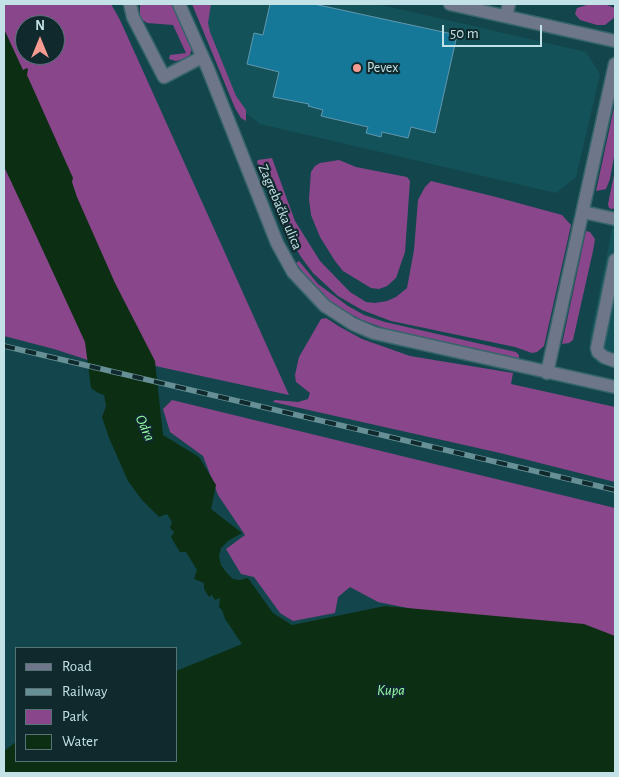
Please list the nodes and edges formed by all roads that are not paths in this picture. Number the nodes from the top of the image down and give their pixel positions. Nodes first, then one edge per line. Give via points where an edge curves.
1 (130, 4) edge
2 (179, 4) edge
3 (450, 4) edge
4 (508, 10) edge
5 (615, 41) edge
6 (202, 57) junction
7 (615, 64) edge
8 (582, 212) junction
9 (615, 220) edge
10 (615, 260) edge
11 (615, 360) edge
12 (547, 373) junction
13 (615, 387) edge

1 - 6 street via 133,17 164,77
2 - 6 street, Zagrebačka ulica
3 - 4 street
4 - 5 street
6 - 12 street, Zagrebačka ulica via 277,243 293,272 316,298 353,324 374,333
7 - 8 street
8 - 9 street
8 - 12 street
10 - 11 street via 597,348 604,357
12 - 13 street, Zagrebačka ulica

